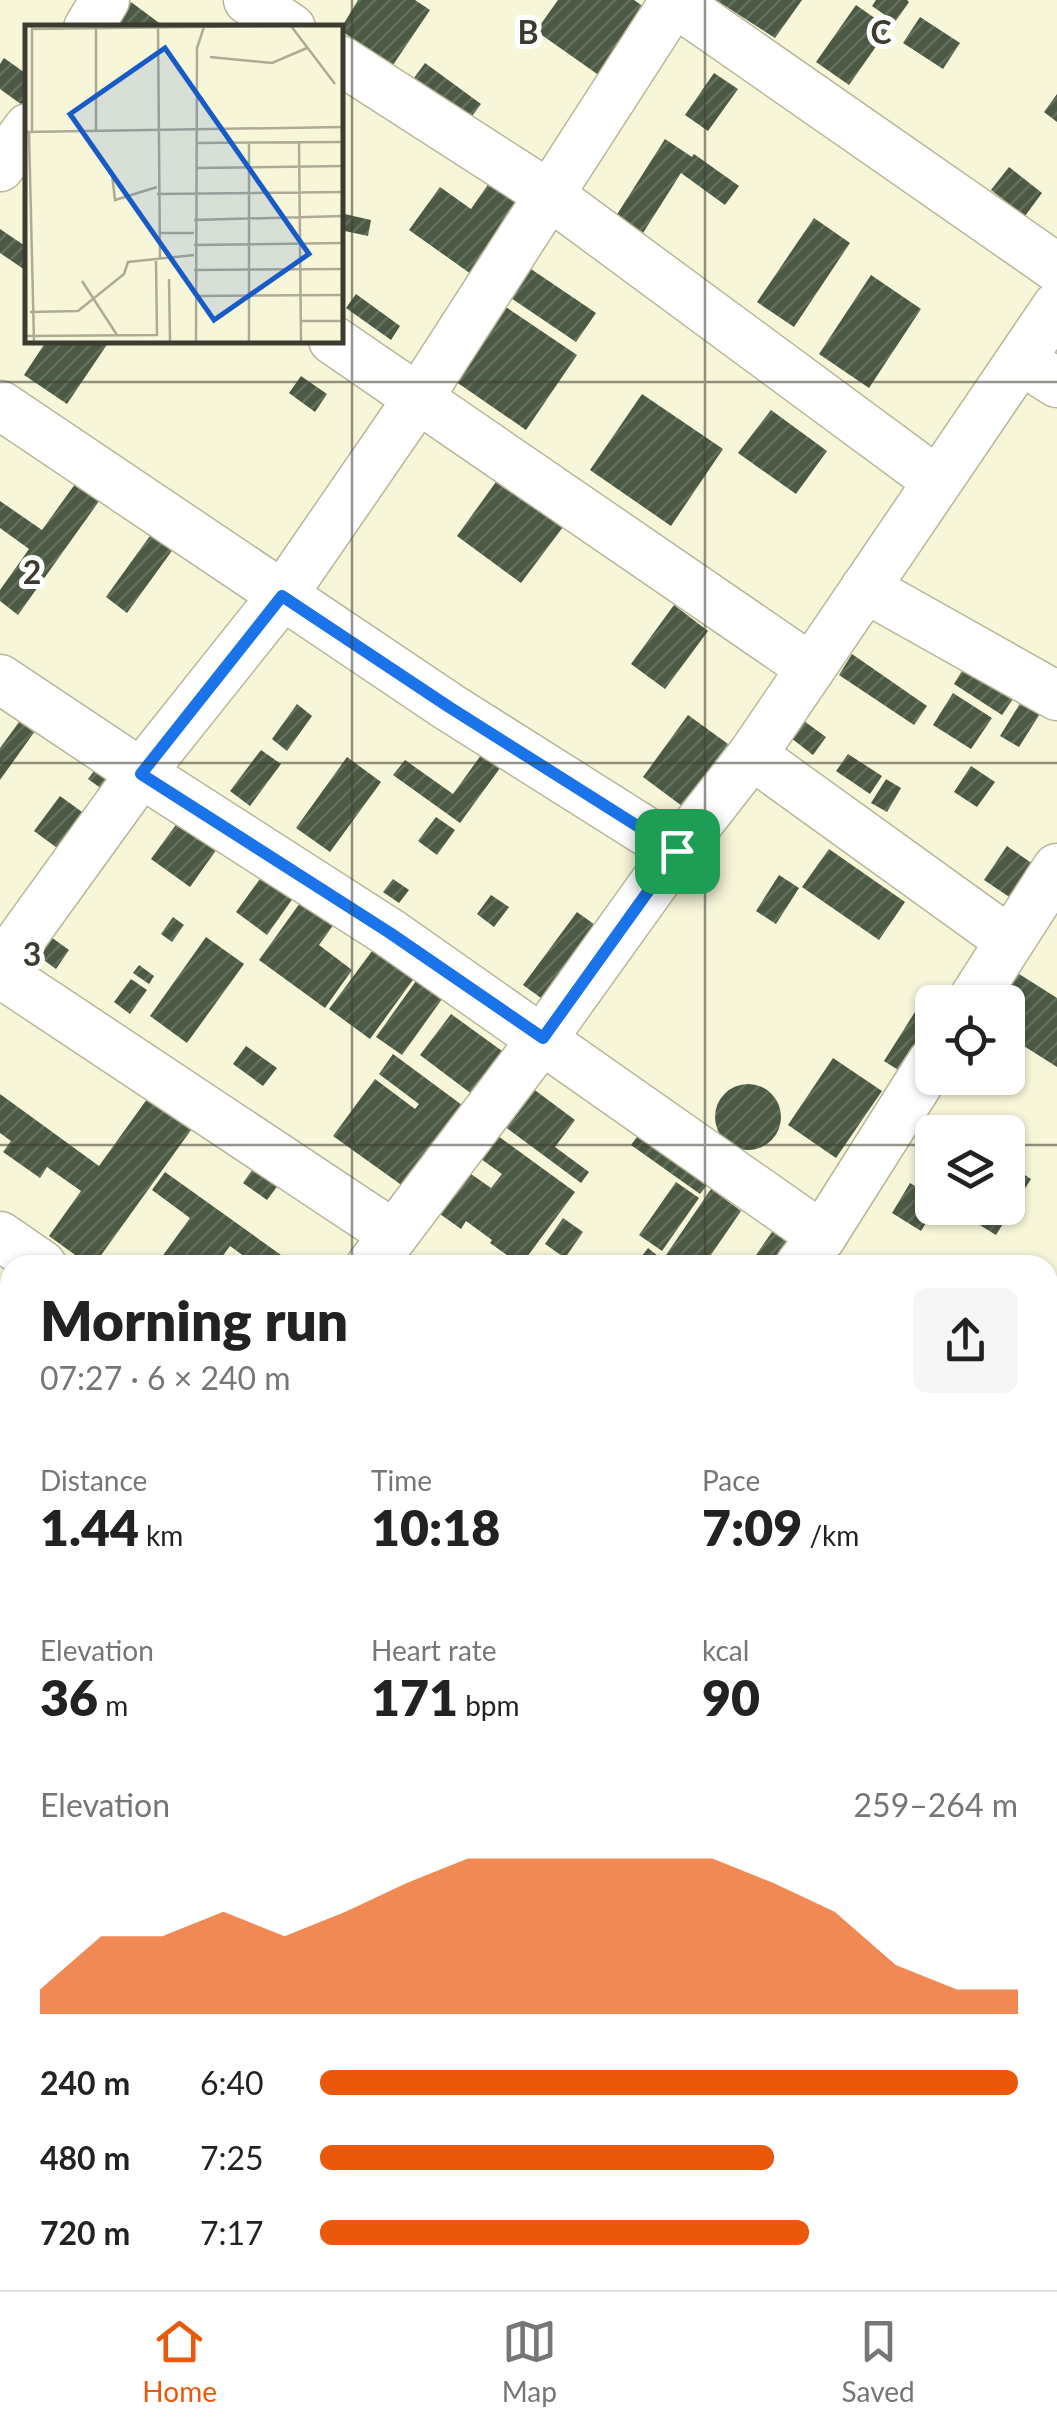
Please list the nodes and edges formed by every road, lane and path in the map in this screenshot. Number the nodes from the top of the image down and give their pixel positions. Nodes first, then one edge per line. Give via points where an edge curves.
1 (105, 0) edge
2 (248, 0) edge
3 (674, 1) edge
4 (90, 25) edge
5 (286, 25) edge
6 (342, 61) edge
7 (548, 194) junction
8 (1057, 268) edge
9 (1057, 306) edge
10 (337, 342) edge
11 (1039, 372) edge
12 (419, 397) junction
13 (0, 405) edge
14 (937, 481) junction
15 (865, 588) junction
16 (282, 596) junction
17 (811, 668) junction
18 (0, 679) edge
19 (1057, 696) edge
20 (752, 755) junction
21 (141, 774) junction
22 (677, 851) junction
23 (1057, 868) edge
24 (1010, 941) junction
25 (0, 970) edge
26 (982, 985) edge
27 (543, 1038) junction
28 (915, 1088) edge
29 (0, 1236) edge
30 (382, 1249) edge
31 (811, 1250) edge
32 (28, 1255) edge

1 - 4 street
2 - 5 street
3 - 7 street
3 - 8 street
6 - 7 street
7 - 12 street
7 - 14 street
9 - 11 street
10 - 12 street
11 - 14 street
12 - 16 street
12 - 17 street
13 - 16 street
14 - 15 street
15 - 17 street
15 - 19 street
16 - 21 street
16 - 22 street
17 - 20 street
18 - 21 street
20 - 22 street
20 - 24 street
21 - 25 street
21 - 27 street
22 - 27 street
23 - 24 street
24 - 26 street
25 - 30 street
27 - 30 street
27 - 31 street
28 - 31 street
29 - 32 street

